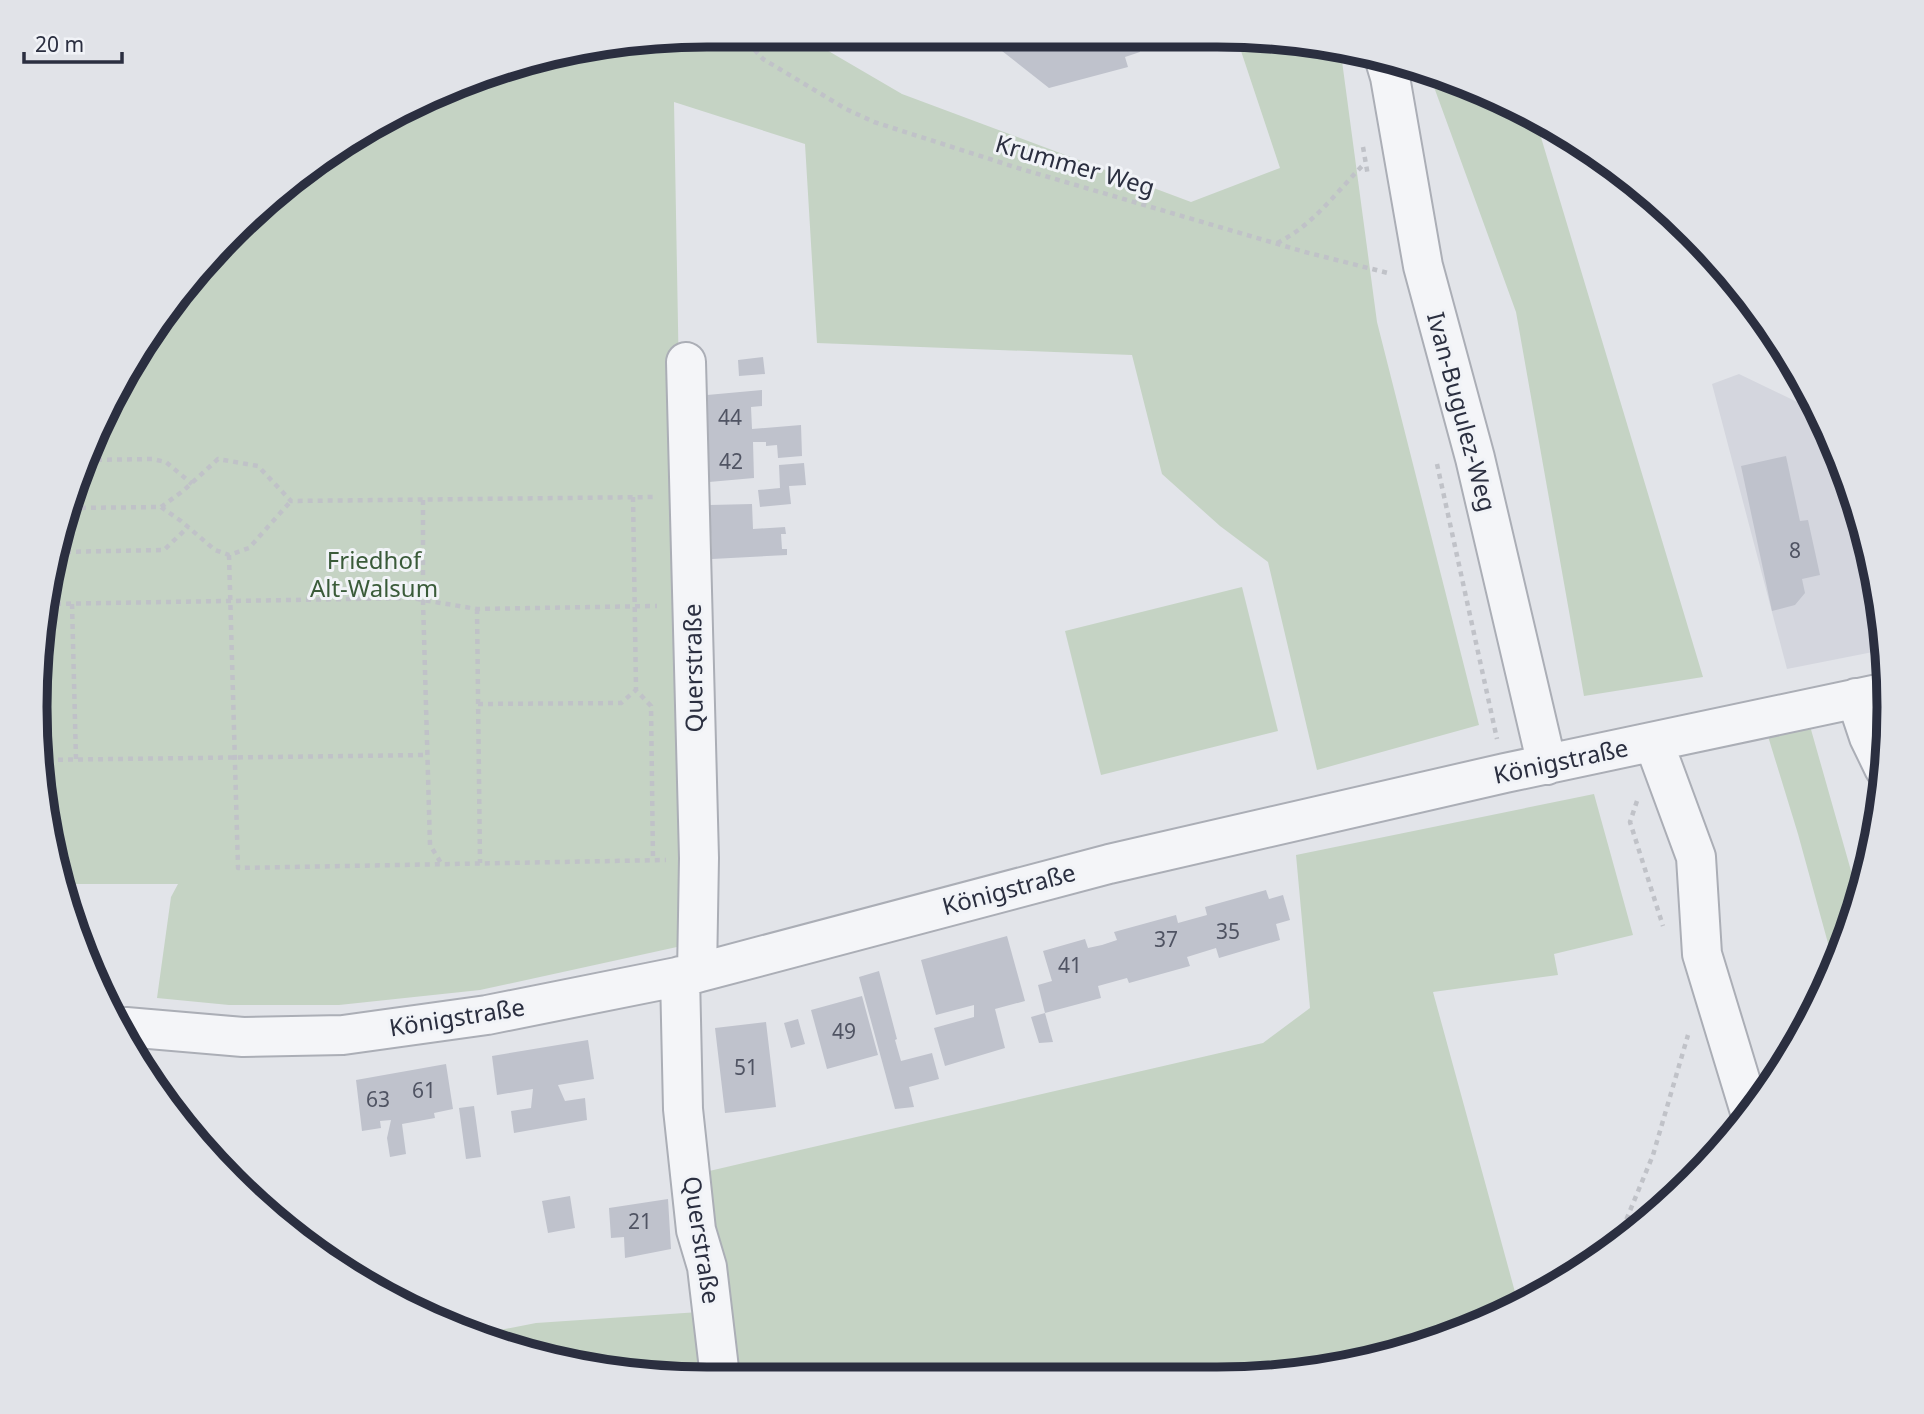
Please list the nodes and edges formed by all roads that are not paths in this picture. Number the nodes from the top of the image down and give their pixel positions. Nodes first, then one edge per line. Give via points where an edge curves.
1 (1386, 70) edge
2 (686, 362) dead end
3 (1871, 695) edge
4 (1654, 743) junction
5 (1875, 749) edge
6 (1548, 765) junction
7 (689, 974) junction
8 (131, 1027) edge
9 (1746, 1100) edge
10 (719, 1367) edge

1 - 6 street, Ivan-Bugulez-Weg via 1423,266 1475,458
2 - 7 street, Querstraße via 699,858
3 - 4 street, Königstraße
3 - 5 street via 1869,737
4 - 6 street, Königstraße
4 - 9 street via 1696,857 1702,954
6 - 7 street, Königstraße via 1109,864
7 - 8 street, Königstraße via 487,1015 343,1035 243,1037
7 - 10 street, Querstraße via 682,1109

